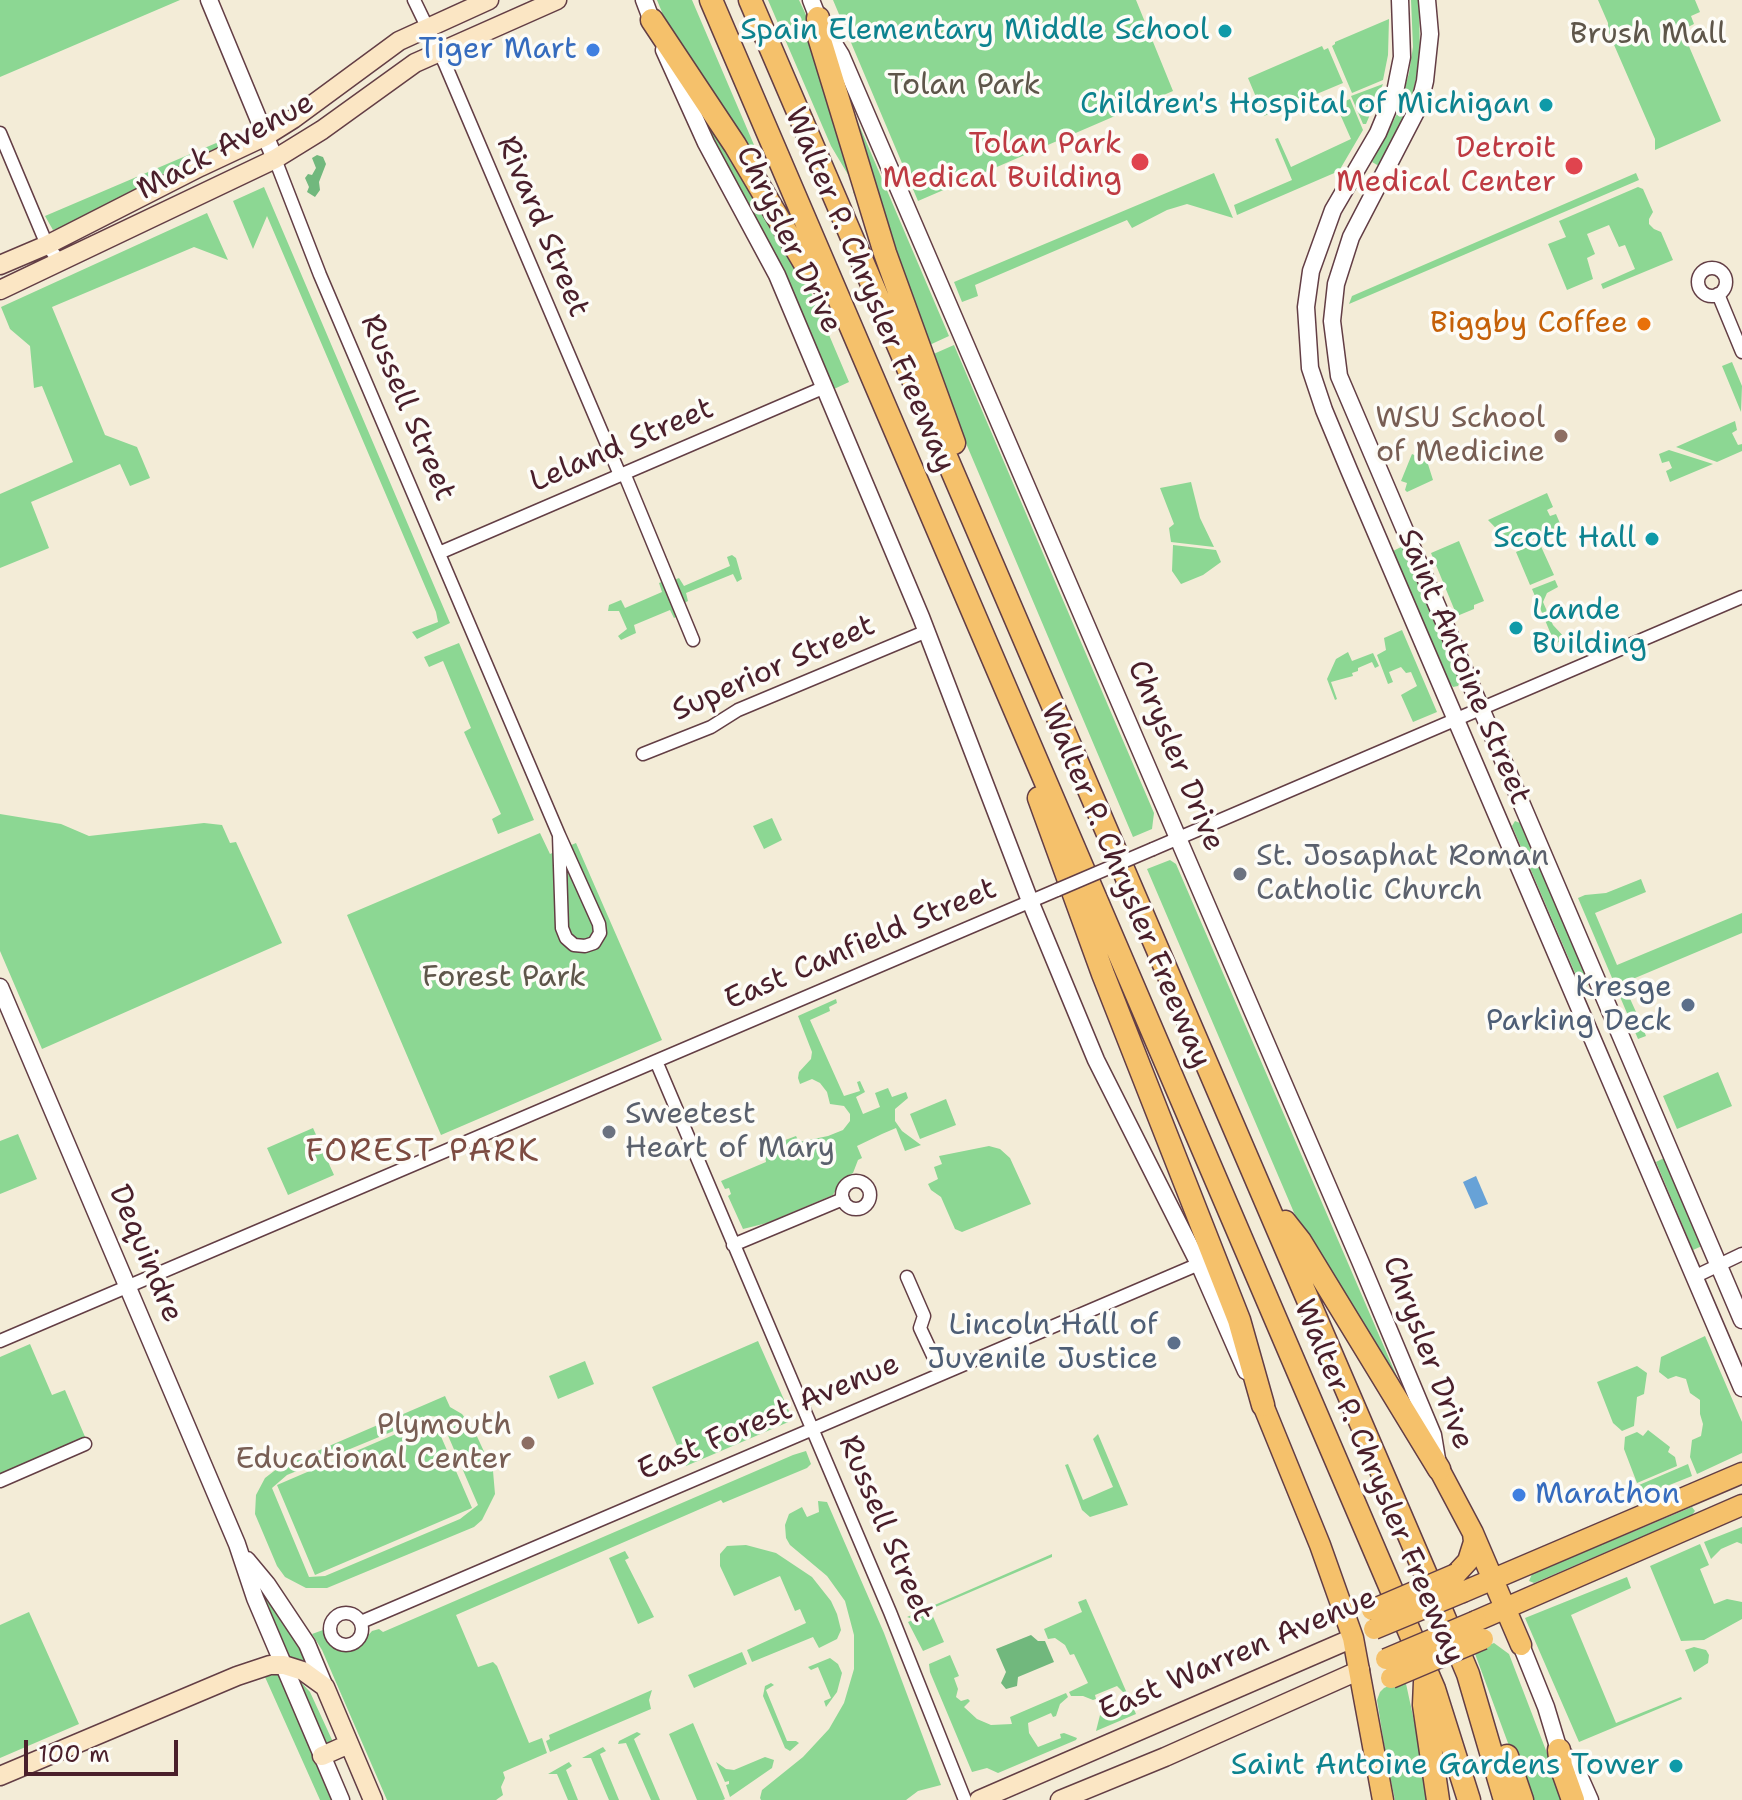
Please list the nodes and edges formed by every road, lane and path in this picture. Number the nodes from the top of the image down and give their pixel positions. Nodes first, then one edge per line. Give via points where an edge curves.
1 (209, 0) edge
2 (414, 0) edge
3 (489, 0) edge
4 (557, 0) edge
5 (711, 0) edge
6 (750, 0) edge
7 (1400, 0) edge
8 (1427, 0) edge
9 (815, 9) edge
10 (648, 10) edge
11 (426, 27) junction
12 (385, 50) junction
13 (438, 51) junction
14 (395, 76) junction
15 (306, 109) junction
16 (322, 130) junction
17 (0, 133) edge
18 (266, 136) junction
19 (228, 153) junction
20 (5, 158) edge
21 (275, 159) junction
22 (1357, 171) junction
23 (241, 176) junction
24 (1377, 185) junction
25 (47, 245) junction
26 (60, 262) junction
27 (0, 265) edge
28 (0, 290) edge
29 (1718, 294) dead end
30 (848, 317) junction
31 (1332, 321) junction
32 (1306, 323) junction
33 (1742, 352) edge
34 (825, 387) junction
35 (1329, 423) junction
36 (1349, 470) junction
37 (622, 474) junction
38 (1388, 492) junction
39 (1403, 530) junction
40 (984, 549) junction
41 (439, 553) junction
42 (1742, 597) edge
43 (927, 631) junction
44 (693, 640) dead end
45 (1016, 709) junction
46 (1480, 709) junction
47 (1456, 720) junction
48 (643, 754) dead end
49 (1524, 811) junction
50 (1499, 822) junction
51 (559, 835) junction
52 (1178, 838) junction
53 (1030, 901) junction
54 (0, 987) edge
55 (1570, 987) junction
56 (1600, 988) junction
57 (1582, 1016) junction
58 (656, 1061) junction
59 (1605, 1069) junction
60 (1646, 1095) junction
61 (1666, 1143) junction
62 (1265, 1196) junction
63 (843, 1199) dead end
64 (733, 1245) junction
65 (1742, 1254) edge
66 (1199, 1264) junction
67 (1719, 1265) junction
68 (907, 1277) dead end
69 (1694, 1277) junction
70 (128, 1286) junction
71 (1742, 1320) edge
72 (0, 1341) edge
73 (941, 1373) junction
74 (1742, 1388) edge
75 (1263, 1405) junction
76 (813, 1431) junction
77 (85, 1444) dead end
78 (1439, 1469) junction
79 (1742, 1473) edge
80 (0, 1481) edge
81 (1688, 1496) junction
82 (1742, 1505) edge
83 (1695, 1526) junction
84 (1473, 1533) junction
85 (237, 1544) junction
86 (1523, 1566) junction
87 (1492, 1579) junction
88 (1459, 1583) junction
89 (1335, 1586) junction
90 (1532, 1596) junction
91 (1505, 1608) junction
92 (1373, 1619) junction
93 (361, 1622) dead end
94 (1480, 1630) junction
95 (1353, 1638) junction
96 (1521, 1645) junction
97 (1308, 1658) junction
98 (284, 1665) junction
99 (1388, 1669) junction
100 (1360, 1670) junction
101 (1425, 1671) junction
102 (1468, 1674) junction
103 (325, 1687) junction
104 (1318, 1687) junction
105 (1366, 1703) junction
106 (1133, 1734) junction
107 (349, 1744) junction
108 (1559, 1750) junction
109 (322, 1756) junction
110 (0, 1776) edge
111 (1096, 1783) junction
112 (341, 1800) edge
113 (373, 1800) edge
114 (965, 1800) edge
115 (979, 1800) edge
116 (1060, 1800) edge
117 (1383, 1800) edge
118 (1438, 1800) edge
119 (1469, 1800) edge
120 (1505, 1800) edge
121 (1522, 1800) edge
122 (1573, 1800) edge
123 (1590, 1800) edge

1 - 18 street, Russell Street
2 - 11 street, Rivard Street
3 - 11 main road, Mack Avenue
4 - 13 main road, Mack Avenue
5 - 30 highway, Walter P. Chrysler Freeway
6 - 40 highway, Walter P. Chrysler Freeway
7 - 22 street, Saint Antoine Street via 1401,72 1387,115
8 - 24 street, Saint Antoine Street via 1430,34 1419,106
9 - 40 highway via 885,253 976,499
9 - 52 street, Chrysler Drive via 841,55
10 - 30 highway via 804,262
10 - 34 street, Chrysler Drive via 683,96 777,275
11 - 12 main road, Mack Avenue
11 - 13 street, Rivard Street
12 - 14 main road via 394,61
12 - 15 main road, Mack Avenue
13 - 14 main road, Mack Avenue
13 - 37 street, Rivard Street
14 - 16 main road, Mack Avenue
15 - 16 main road via 310,125
15 - 18 main road, Mack Avenue
16 - 21 main road, Mack Avenue
17 - 20 street
18 - 19 main road, Mack Avenue
18 - 21 street, Russell Street
19 - 23 main road via 241,154 246,161
19 - 25 main road, Mack Avenue
20 - 25 street
21 - 23 main road, Mack Avenue
21 - 41 street, Russell Street
22 - 24 street
22 - 32 street, Saint Antoine Street via 1333,210 1314,259
23 - 26 main road, Mack Avenue
24 - 31 street, Saint Antoine Street via 1344,255
25 - 26 street
25 - 27 main road, Mack Avenue
26 - 28 main road, Mack Avenue
29 - 33 street
30 - 45 highway, Walter P. Chrysler Freeway
31 - 32 street
31 - 38 street, Saint Antoine Street via 1339,376
32 - 35 street, Saint Antoine Street via 1310,368
34 - 37 street, Leland Street
34 - 43 street, Chrysler Drive
35 - 36 street, Saint Antoine Street
35 - 38 street via 1345,419 1364,461
36 - 39 street via 1371,495 1386,532
36 - 47 street, Saint Antoine Street
37 - 41 street, Leland Street
37 - 44 street, Rivard Street
38 - 39 street, Saint Antoine Street
39 - 46 street, Saint Antoine Street
40 - 62 highway, Walter P. Chrysler Freeway
41 - 51 street, Russell Street
42 - 46 street, East Canfield Street
43 - 48 street, Superior Street
43 - 53 street, Chrysler Drive
45 - 75 highway via 1031,776 1239,1320
45 - 101 highway, Walter P. Chrysler Freeway
46 - 47 street, East Canfield Street
46 - 49 street, Saint Antoine Street
47 - 50 street, Saint Antoine Street
47 - 52 street, East Canfield Street
49 - 50 street
49 - 56 street, Saint Antoine Street
50 - 55 street, Saint Antoine Street
51 - 51 street, Russell Street via 562,928 574,945 585,946 594,943 599,924
52 - 53 street, East Canfield Street, bridge
52 - 78 street, Chrysler Drive via 1433,1435
53 - 58 street, East Canfield Street
53 - 66 street, Chrysler Drive via 1106,1082
54 - 70 street, Dequindre
55 - 56 street via 1586,994
55 - 57 street, Saint Antoine Street
56 - 60 street, Saint Antoine Street
57 - 59 street, Saint Antoine Street
57 - 60 street via 1601,1016 1624,1071
58 - 64 street, Russell Street
58 - 70 street, East Canfield Street
59 - 61 street via 1628,1098 1649,1145
59 - 69 street, Saint Antoine Street
60 - 61 street, Saint Antoine Street
61 - 67 street, Saint Antoine Street
62 - 78 highway via 1300,1241
62 - 102 highway, Walter P. Chrysler Freeway
63 - 64 street
64 - 76 street, Russell Street
65 - 67 street
66 - 73 street, East Forest Avenue
66 - 75 street, Chrysler Drive
67 - 69 street
67 - 71 street, Saint Antoine Street
68 - 73 street via 924,1316 920,1328
69 - 74 street, Saint Antoine Street
70 - 72 street, East Canfield Street
70 - 85 street, Dequindre
73 - 76 street, East Forest Avenue
75 - 89 main road, Chrysler Drive
76 - 93 street, East Forest Avenue
76 - 114 street, Russell Street
77 - 80 street
78 - 84 main road, Chrysler Drive
79 - 81 main road
81 - 83 main road via 1699,1509
81 - 86 main road
82 - 83 main road
83 - 90 main road
84 - 87 main road, Chrysler Drive
84 - 88 main road
85 - 98 street, Dequindre
85 - 103 street, Dequindre via 307,1644
86 - 87 main road
86 - 90 main road via 1522,1583
87 - 88 main road
87 - 91 main road, Chrysler Drive
88 - 92 main road, East Warren Avenue, bridge
89 - 92 main road via 1348,1603
89 - 95 main road, Chrysler Drive
90 - 91 main road
91 - 94 main road
91 - 96 main road, Chrysler Drive
92 - 95 main road, East Warren Avenue
94 - 96 main road
94 - 99 main road, East Warren Avenue, bridge
95 - 97 main road, East Warren Avenue
95 - 100 main road, Chrysler Drive
96 - 108 street, Chrysler Drive
97 - 104 main road via 1320,1667
97 - 106 main road, East Warren Avenue
98 - 103 main road
98 - 109 street, Dequindre
98 - 110 main road via 246,1672
99 - 100 main road, East Warren Avenue
99 - 105 main road
100 - 104 main road, East Warren Avenue
100 - 105 main road, Chrysler Drive
101 - 118 highway via 1424,1705
101 - 119 highway, Walter P. Chrysler Freeway
102 - 120 highway, Walter P. Chrysler Freeway
102 - 121 highway via 1495,1717
103 - 107 main road, Dequindre
104 - 111 main road, East Warren Avenue
105 - 117 main road, Chrysler Drive
106 - 111 main road via 1093,1756 1089,1764
106 - 115 main road, East Warren Avenue
107 - 109 main road
107 - 113 main road, Dequindre
108 - 122 highway
108 - 123 street, Chrysler Drive via 1574,1764
109 - 112 street, Dequindre
111 - 116 main road, East Warren Avenue

